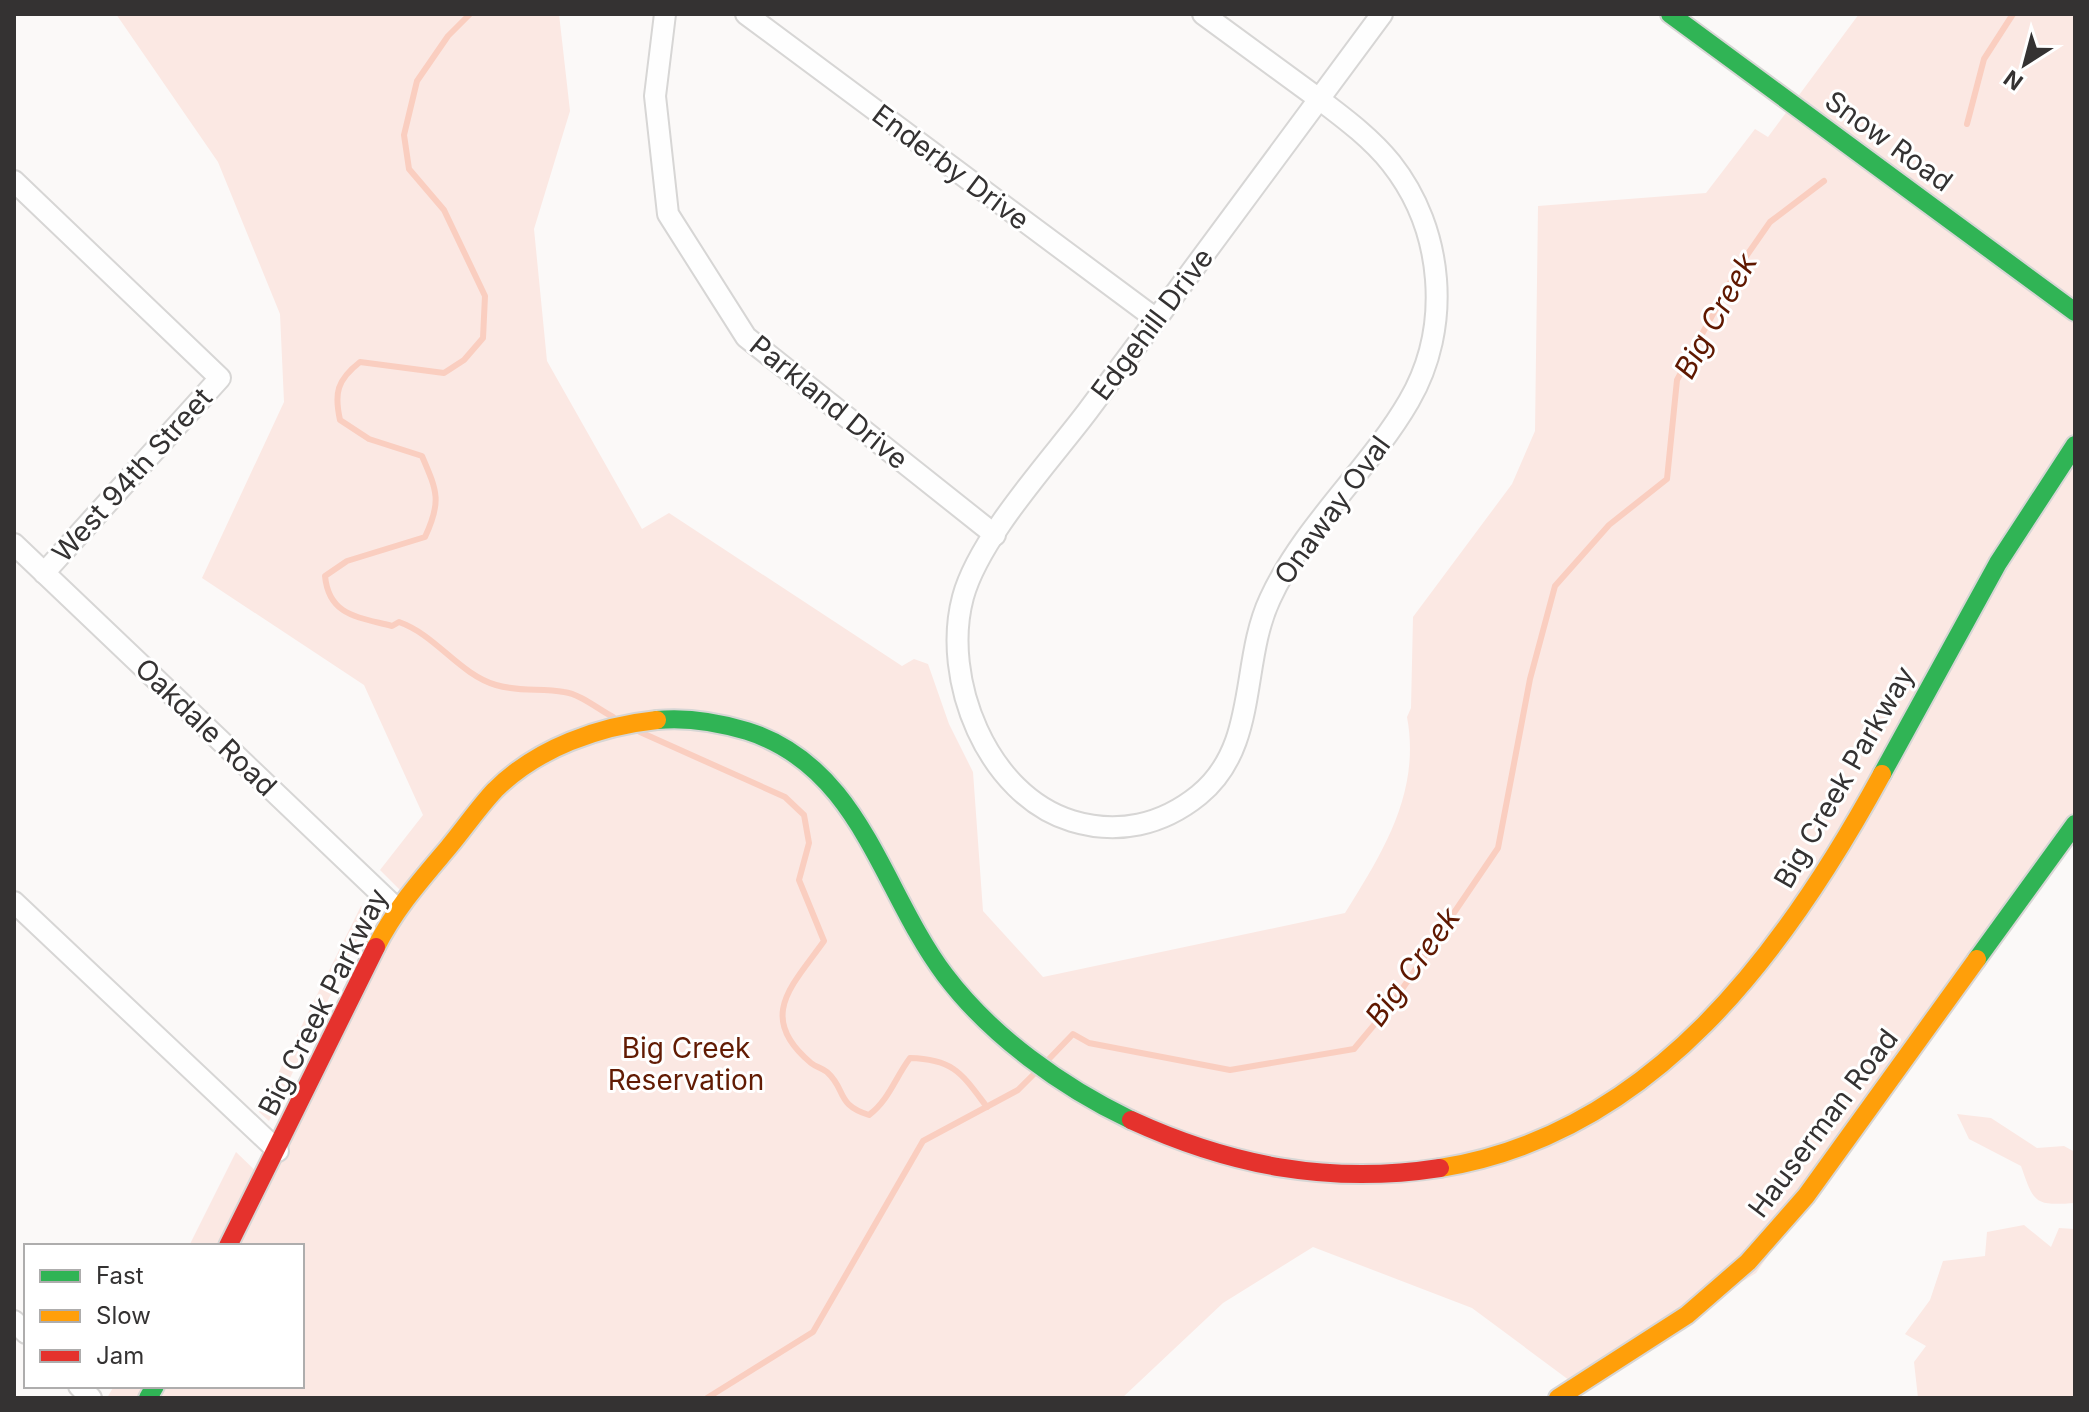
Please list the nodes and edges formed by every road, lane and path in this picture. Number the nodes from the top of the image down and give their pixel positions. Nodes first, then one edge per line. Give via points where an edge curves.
1 (665, 14) edge
2 (746, 14) edge
3 (1203, 14) edge
4 (1382, 14) edge
5 (1680, 17) edge
6 (1319, 99) junction
7 (14, 181) edge
8 (2075, 312) edge
9 (1156, 319) junction
10 (2075, 445) edge
11 (995, 535) junction
12 (14, 544) edge
13 (44, 573) junction
14 (958, 650) joint
15 (2075, 824) edge
16 (14, 902) edge
17 (397, 909) junction
18 (278, 1151) junction
19 (229, 1244) edge
20 (1558, 1398) edge

1 - 11 street, Parkland Drive via 655,96 668,214 675,226 746,337
2 - 9 street, Enderby Drive
3 - 6 street, Onaway Oval
4 - 6 street, Edgehill Drive
5 - 8 street, Snow Road
6 - 9 street, Edgehill Drive
6 - 14 street, Onaway Oval via 1374,145 1408,189 1431,245 1435,326 1411,398 1291,560 1268,602 1254,638 1243,726 1227,763 1202,793 1131,828 1063,818 1020,791 994,758 973,717
7 - 13 street, West 94th Street via 220,378
9 - 11 street, Edgehill Drive
10 - 17 street, Big Creek Parkway via 2034,502 1834,861 1747,982 1640,1080 1573,1123 1492,1156 1403,1175 1270,1171 1138,1123 1076,1092 1006,1039 943,975 913,931 871,839 833,786 801,757 736,726 643,719 589,732 546,754 498,787
11 - 14 street, Edgehill Drive via 964,594
12 - 13 street, Oakdale Road
13 - 17 street, Oakdale Road
15 - 20 street, Hauserman Road via 1768,1243 1703,1301
16 - 18 street
17 - 18 street, Big Creek Parkway
18 - 19 street, Big Creek Parkway

